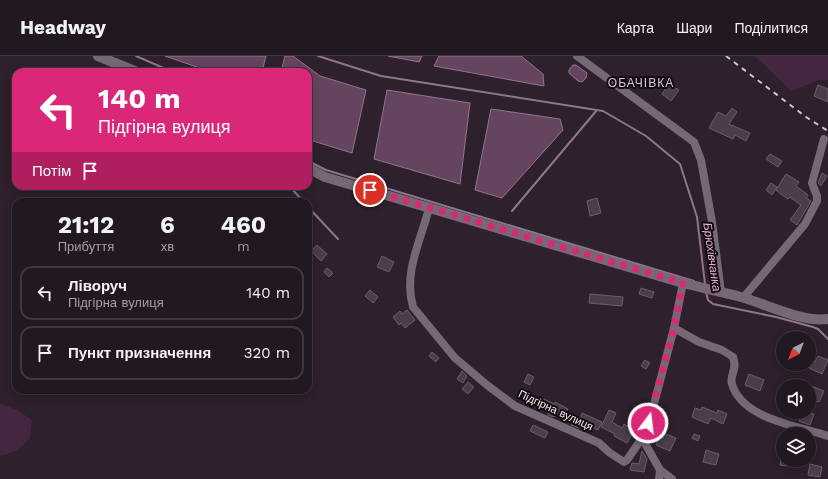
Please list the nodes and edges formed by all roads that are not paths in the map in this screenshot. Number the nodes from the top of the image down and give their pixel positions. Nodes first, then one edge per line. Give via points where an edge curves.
1 (98, 56) edge
2 (577, 56) edge
3 (128, 68) edge
4 (824, 138) dead end
5 (312, 170) edge
6 (428, 208) junction
7 (683, 283) junction
8 (717, 291) junction
9 (743, 298) junction
10 (828, 319) edge
11 (674, 328) junction
12 (828, 436) edge
13 (642, 438) junction
14 (660, 470) junction
15 (659, 479) edge
16 (672, 479) edge

1 - 3 street
2 - 8 street via 694,142 701,160 712,222
4 - 9 street via 812,183 817,201 804,224
5 - 6 street via 325,177
6 - 7 street
6 - 13 street, Підгірна вулиця via 412,265 410,297 413,307 455,358 515,406 599,443 624,462
7 - 8 street
7 - 11 street
8 - 9 street
9 - 10 street via 815,320
11 - 12 street via 733,357 735,368 732,384 739,399 756,412
11 - 13 street
13 - 14 street
14 - 15 street
14 - 16 street

